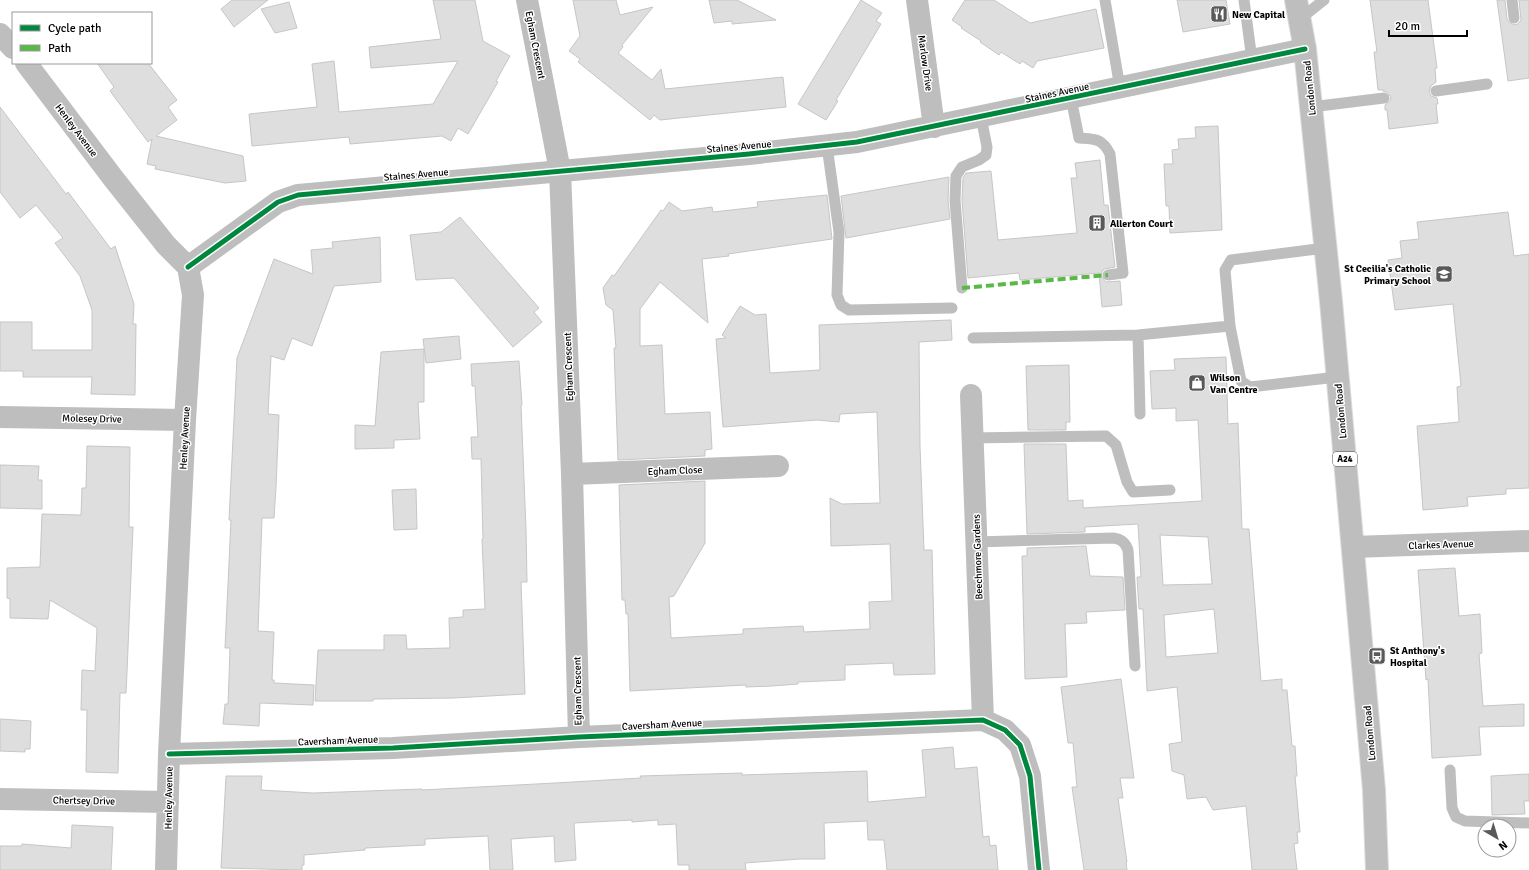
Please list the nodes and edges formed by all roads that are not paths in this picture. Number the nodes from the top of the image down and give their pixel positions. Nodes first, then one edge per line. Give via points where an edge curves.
1 (527, 0) edge
2 (917, 0) edge
3 (1105, 0) edge
4 (1244, 0) edge
5 (1324, 0) edge
6 (1512, 0) edge
7 (1298, 10) edge
8 (1514, 18) dead end
9 (0, 34) edge
10 (12, 47) edge
11 (1305, 49) junction
12 (1252, 60) junction
13 (27, 64) edge
14 (1488, 84) dead end
15 (1120, 88) junction
16 (1436, 91) dead end
17 (1071, 98) junction
18 (1384, 98) dead end
19 (1311, 107) junction
20 (981, 117) junction
21 (934, 127) junction
22 (827, 146) junction
23 (560, 171) junction
24 (1325, 248) junction
25 (188, 268) junction
26 (1108, 275) dead end
27 (962, 288) dead end
28 (952, 308) dead end
29 (1230, 326) junction
30 (1138, 335) junction
31 (973, 338) dead end
32 (1337, 377) junction
33 (971, 395) dead end
34 (1140, 414) dead end
35 (0, 417) edge
36 (185, 420) junction
37 (972, 438) junction
38 (778, 466) dead end
39 (572, 474) junction
40 (1170, 490) dead end
41 (1529, 541) edge
42 (976, 542) junction
43 (1353, 547) junction
44 (1135, 666) dead end
45 (983, 720) junction
46 (579, 737) junction
47 (169, 754) junction
48 (1450, 770) dead end
49 (0, 799) edge
50 (168, 802) junction
51 (1529, 823) edge
52 (166, 870) edge
53 (1039, 870) edge
54 (1376, 870) edge

1 - 23 main road, Egham Crescent
2 - 21 main road, Marlow Drive
3 - 15 lane
4 - 12 lane
5 - 7 lane
6 - 8 lane
7 - 11 main road, London Road / A24
9 - 10 main road
11 - 12 main road, Staines Avenue
11 - 19 main road, London Road / A24
12 - 15 main road, Staines Avenue
13 - 25 main road, Henley Avenue via 166,245
14 - 16 lane
15 - 17 main road, Staines Avenue
17 - 20 main road, Staines Avenue
17 - 26 lane via 1079,138 1096,139 1105,145 1110,154 1123,273
18 - 19 lane
19 - 24 main road, London Road / A24
20 - 21 main road, Staines Avenue
20 - 27 lane via 987,147 986,155 962,168 956,176 954,200
21 - 22 main road, Staines Avenue
22 - 23 main road, Staines Avenue
22 - 28 lane via 839,232 837,294 841,305 849,310
23 - 25 main road, Staines Avenue via 298,195 278,202
23 - 39 main road, Egham Crescent
24 - 29 lane via 1231,260 1225,270
24 - 32 main road, London Road / A24
25 - 36 main road, Henley Avenue via 193,294
29 - 30 lane
29 - 32 lane via 1241,381 1250,387
30 - 31 lane
30 - 34 lane
32 - 43 main road, London Road / A24
33 - 37 main road, Beechmore Gardens
35 - 36 main road, Molesey Drive
36 - 47 main road, Henley Avenue
37 - 40 lane via 1106,436 1116,445 1127,482 1133,492
37 - 42 main road, Beechmore Gardens
38 - 39 main road, Egham Close
39 - 46 main road, Egham Crescent
41 - 43 main road, Clarkes Avenue
42 - 44 lane via 1121,539 1128,550
42 - 45 main road, Beechmore Gardens
43 - 54 main road, London Road / A24 via 1374,790
45 - 46 main road, Caversham Avenue
45 - 53 main road, Caversham Avenue via 1005,730 1020,745 1030,776
46 - 47 main road, Caversham Avenue via 393,748
47 - 50 main road, Henley Avenue
48 - 51 lane via 1452,808 1456,817 1465,821
49 - 50 main road, Chertsey Drive
50 - 52 main road, Henley Avenue

